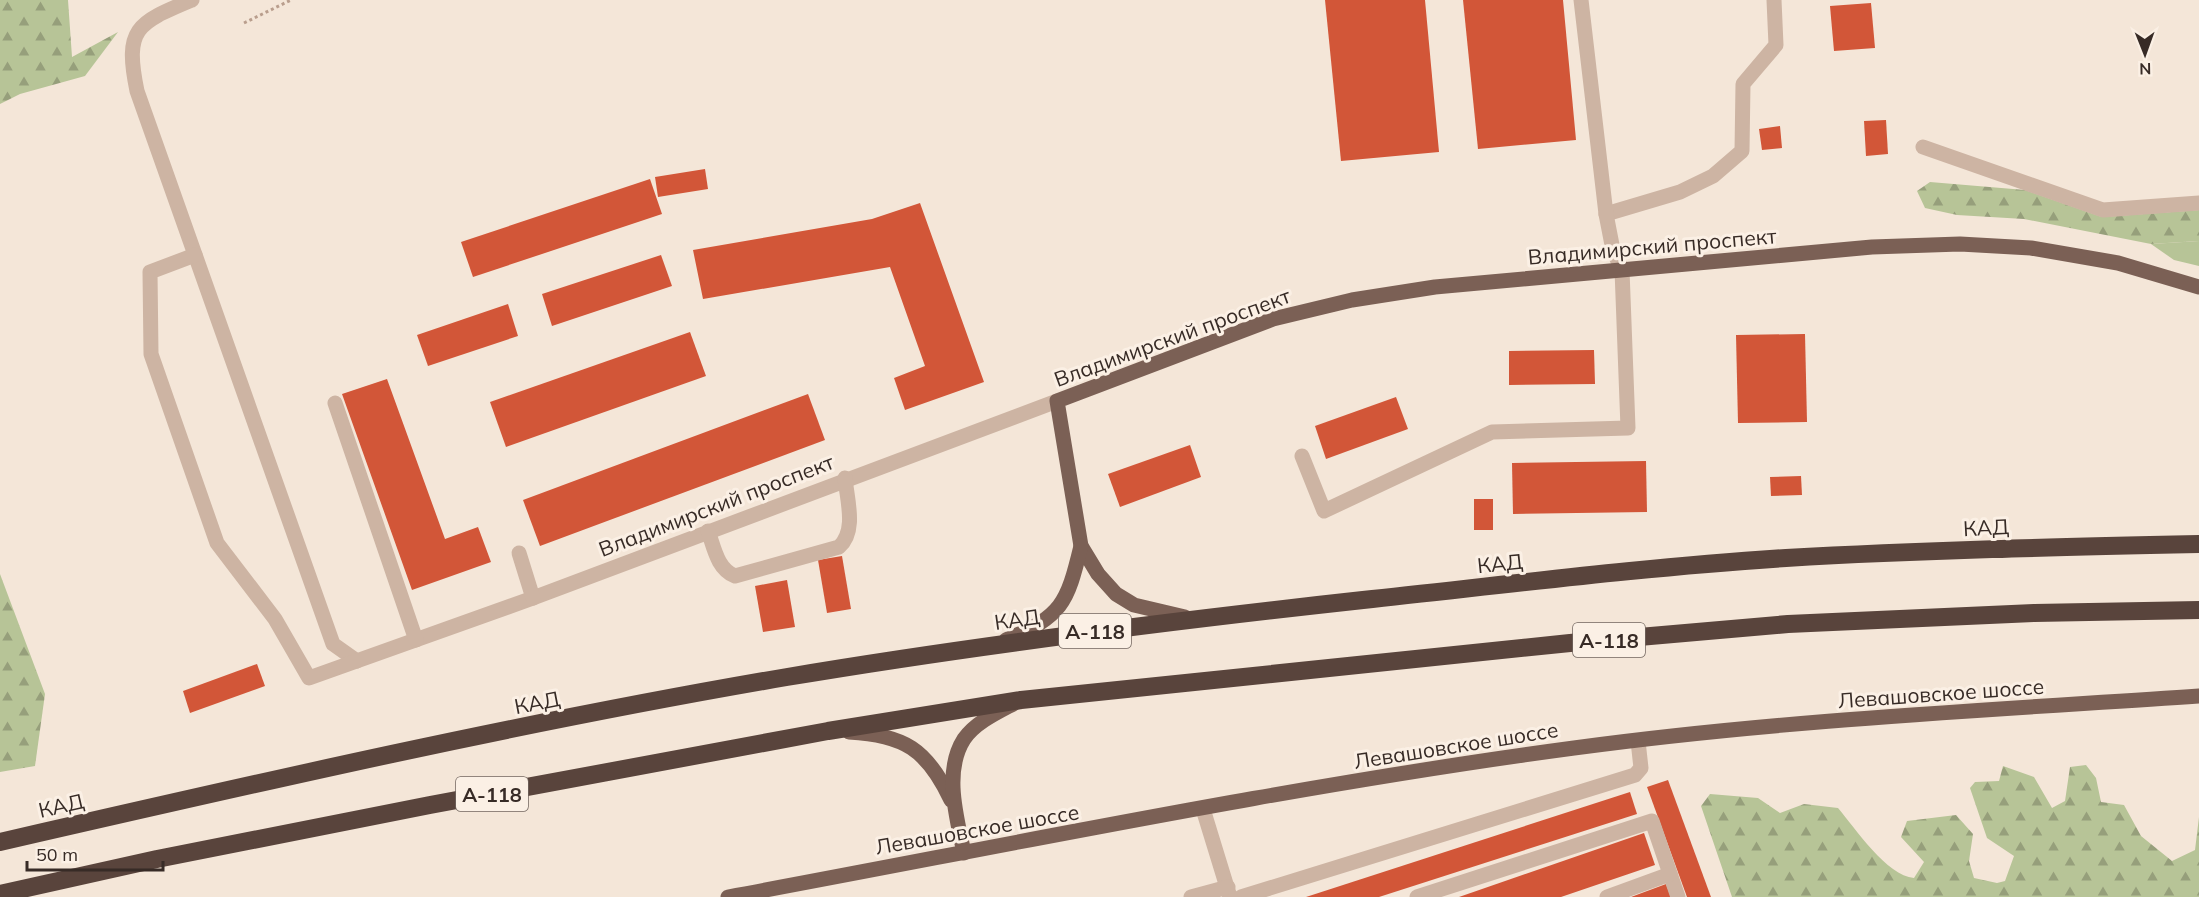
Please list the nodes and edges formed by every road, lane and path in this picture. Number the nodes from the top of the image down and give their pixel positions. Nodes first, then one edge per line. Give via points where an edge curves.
1 (192, 0) edge
2 (291, 0) edge
3 (1581, 0) edge
4 (1774, 0) edge
5 (244, 23) dead end
6 (1923, 147) dead end
7 (2199, 203) edge
8 (1606, 214) junction
9 (195, 255) junction
10 (1622, 270) junction
11 (2199, 287) edge
12 (1057, 400) junction
13 (335, 403) dead end
14 (1302, 456) dead end
15 (845, 478) junction
16 (708, 531) junction
17 (2199, 544) edge
18 (1081, 546) junction
19 (519, 553) dead end
20 (533, 598) junction
21 (2199, 610) edge
22 (1194, 618) junction
23 (416, 640) junction
24 (996, 644) junction
25 (357, 661) junction
26 (2199, 696) edge
27 (1021, 700) junction
28 (828, 731) junction
29 (1638, 741) junction
30 (954, 807) junction
31 (1203, 809) junction
32 (0, 842) edge
33 (964, 853) junction
34 (1670, 874) junction
35 (1229, 892) edge
36 (0, 894) edge
37 (728, 897) edge
38 (1191, 897) edge
39 (1241, 897) edge
40 (1417, 897) edge
41 (1607, 897) edge
42 (1678, 897) edge

1 - 9 street via 152,17 134,37 131,63 137,91
2 - 5 path
3 - 8 street
4 - 8 street via 1776,45 1743,84 1742,151 1713,176 1680,192
6 - 7 street via 2103,210
8 - 10 street via 1612,250
9 - 25 street via 333,644
9 - 25 street, Владимирский проспект via 150,272 151,354 217,543 275,620 309,678
10 - 11 main road, Владимирский проспект via 1872,247 1960,244 2031,248 2096,260
10 - 12 main road, Владимирский проспект via 1435,287 1352,300 1273,319
10 - 14 street via 1628,428 1492,432 1324,511
12 - 15 street, Владимирский проспект
12 - 18 main road
13 - 23 street
15 - 16 street, Владимирский проспект
15 - 16 street via 850,525 839,547 735,576 721,566
16 - 20 street, Владимирский проспект
17 - 22 highway, КАД / А-118 via 2031,547 1784,559 1613,573
18 - 22 main road via 1116,594 1134,605
18 - 24 main road via 1073,581 1053,615 1037,627
19 - 20 street
20 - 23 street, Владимирский проспект
21 - 27 highway, А-118 via 1788,624
22 - 24 highway, КАД / А-118
23 - 25 street, Владимирский проспект
24 - 32 highway, КАД / А-118 via 644,703 421,748
26 - 29 main road, Левашовское шоссе via 1925,714
27 - 28 highway, А-118
27 - 30 main road via 976,726 964,740 954,776
28 - 30 main road via 880,734 900,740 930,762
28 - 36 highway, А-118 via 430,805
29 - 31 main road, Левашовское шоссе via 1388,776
29 - 39 street via 1641,768 1635,775
30 - 33 main road
31 - 33 main road, Левашовское шоссе
31 - 35 street
33 - 37 main road, Левашовское шоссе
34 - 40 street via 1652,820
34 - 41 street
34 - 42 street
35 - 38 street

